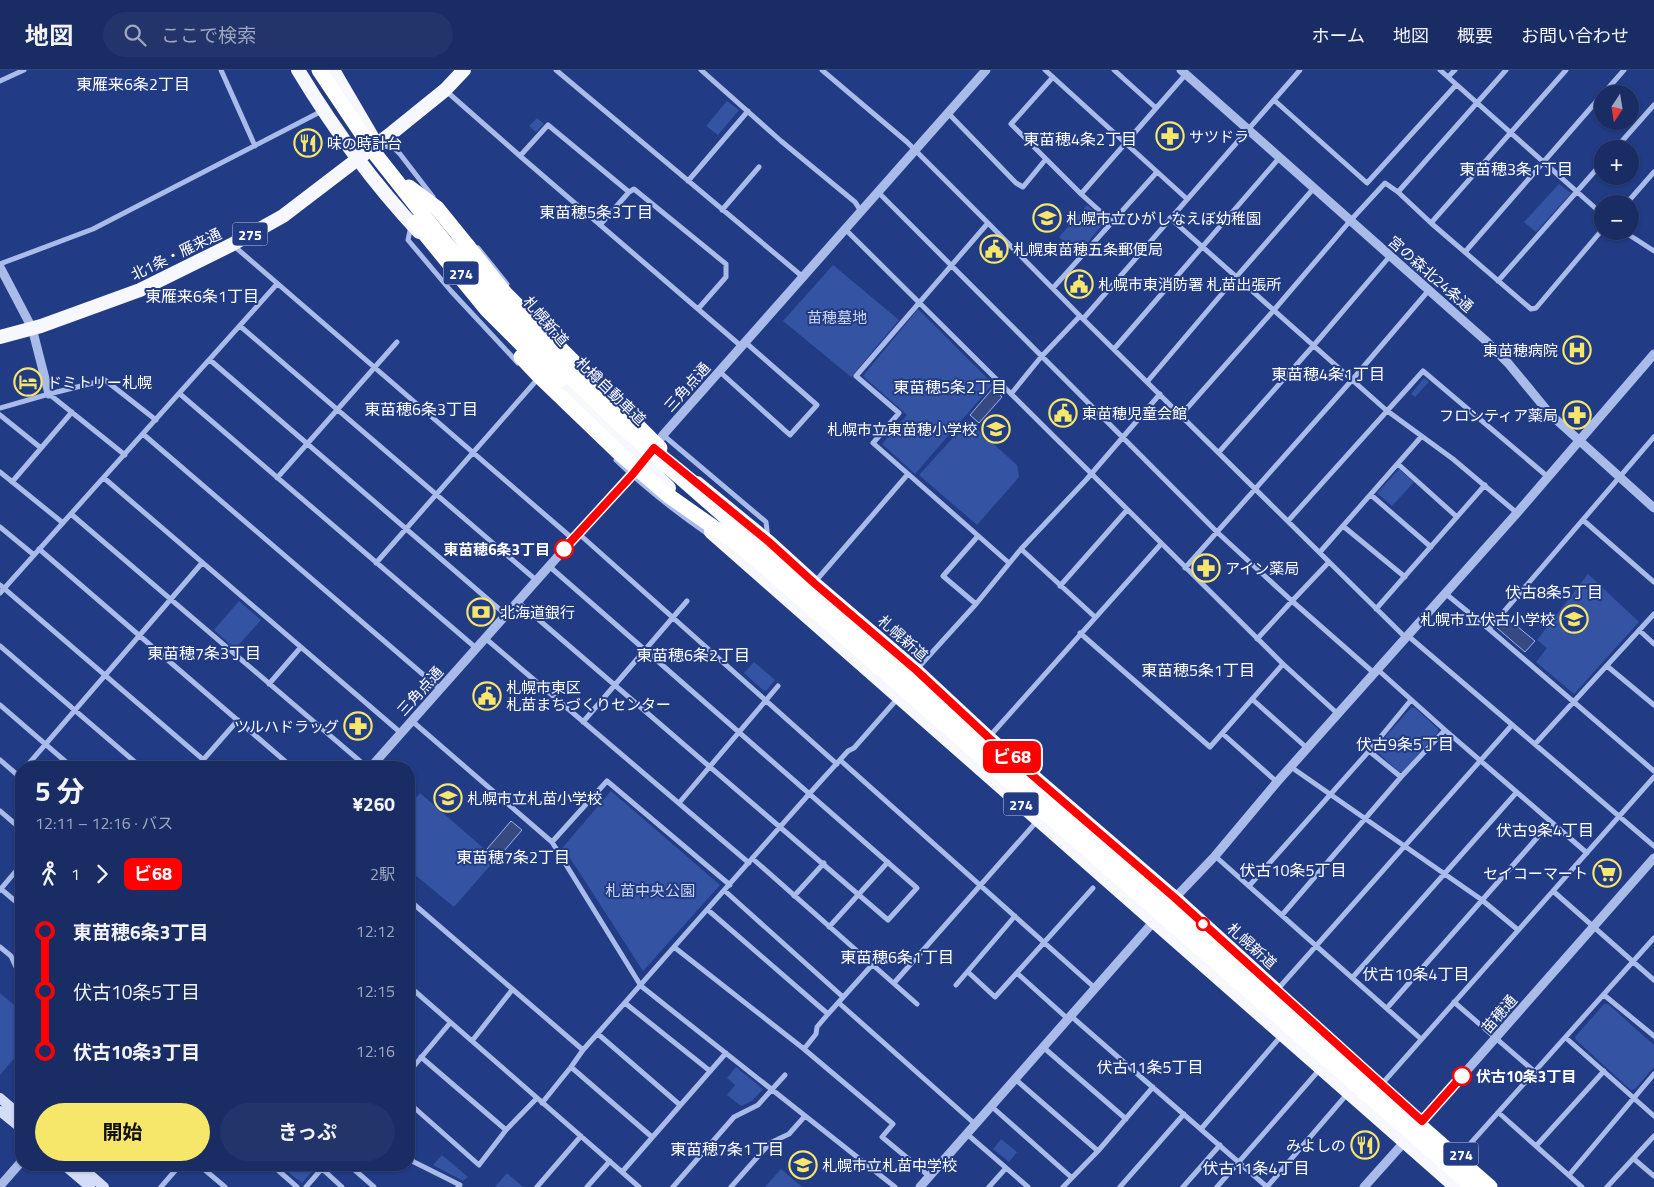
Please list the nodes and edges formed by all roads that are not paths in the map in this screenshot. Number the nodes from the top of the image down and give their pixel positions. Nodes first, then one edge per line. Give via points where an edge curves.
1 (24, 70) edge
2 (222, 70) edge
3 (298, 70) edge
4 (308, 70) edge
5 (319, 70) edge
6 (333, 70) edge
7 (464, 70) edge
8 (556, 70) edge
9 (701, 70) edge
10 (822, 70) edge
11 (986, 70) edge
12 (1045, 70) edge
13 (1114, 70) edge
14 (1300, 70) edge
15 (1440, 70) edge
16 (1455, 70) edge
17 (1506, 70) edge
18 (1566, 70) edge
19 (1624, 70) edge
20 (1184, 72) edge
21 (1448, 77) junction
22 (1053, 78) junction
23 (0, 80) edge
24 (1456, 84) junction
25 (1611, 85) edge
26 (445, 90) junction
27 (1274, 100) junction
28 (1477, 102) junction
29 (1594, 104) edge
30 (1654, 105) edge
31 (1156, 108) junction
32 (322, 111) junction
33 (748, 111) junction
34 (948, 114) junction
35 (1248, 129) junction
36 (1511, 132) junction
37 (1623, 140) edge
38 (1125, 143) junction
39 (377, 145) junction
40 (254, 146) junction
41 (915, 151) junction
42 (520, 156) junction
43 (1280, 157) junction
44 (1046, 159) junction
45 (358, 160) junction
46 (1544, 162) junction
47 (759, 167) dead end
48 (1157, 172) junction
49 (1594, 172) edge
50 (1654, 172) edge
51 (1648, 179) junction
52 (688, 181) junction
53 (1654, 184) edge
54 (409, 187) junction
55 (1314, 188) junction
56 (1577, 191) junction
57 (629, 192) junction
58 (878, 192) junction
59 (1398, 192) junction
60 (1081, 194) junction
61 (1634, 195) edge
62 (1187, 199) junction
63 (1594, 207) edge
64 (722, 210) junction
65 (861, 211) junction
66 (1170, 218) junction
67 (455, 220) dead end
68 (1350, 221) junction
69 (1112, 222) junction
70 (988, 223) junction
71 (1431, 223) junction
72 (412, 224) junction
73 (600, 225) junction
74 (845, 229) junction
75 (1594, 239) edge
76 (1637, 240) edge
77 (430, 243) junction
78 (470, 243) junction
79 (232, 244) junction
80 (1202, 246) junction
81 (1654, 251) edge
82 (1465, 252) junction
83 (1390, 256) junction
84 (0, 265) edge
85 (951, 266) junction
86 (803, 276) junction
87 (1236, 276) junction
88 (1498, 281) junction
89 (277, 284) junction
90 (1053, 288) junction
91 (1429, 290) junction
92 (512, 291) dead end
93 (919, 302) junction
94 (698, 309) junction
95 (1274, 310) junction
96 (1081, 318) junction
97 (240, 326) junction
98 (32, 328) junction
99 (0, 337) edge
100 (397, 342) dead end
101 (743, 344) junction
102 (1314, 346) junction
103 (1114, 349) junction
104 (1654, 354) edge
105 (1041, 357) junction
106 (210, 360) junction
107 (581, 360) dead end
108 (375, 367) junction
109 (522, 368) dead end
110 (720, 372) junction
111 (529, 375) dead end
112 (1352, 380) junction
113 (535, 382) junction
114 (1147, 382) junction
115 (542, 389) dead end
116 (592, 391) junction
117 (49, 394) junction
118 (180, 394) junction
119 (1011, 394) junction
120 (1160, 394) junction
121 (0, 408) edge
122 (338, 410) junction
123 (1386, 410) junction
124 (72, 412) junction
125 (0, 414) edge
126 (1181, 415) junction
127 (156, 420) junction
128 (143, 434) junction
129 (663, 434) junction
130 (1421, 437) junction
131 (1654, 437) edge
132 (1122, 438) junction
133 (1578, 441) junction
134 (308, 444) junction
135 (41, 448) junction
136 (654, 448) junction
137 (473, 452) junction
138 (1219, 452) junction
139 (125, 455) junction
140 (611, 455) dead end
141 (642, 461) junction
142 (1398, 464) junction
143 (0, 472) edge
144 (1091, 473) junction
145 (908, 474) junction
146 (632, 475) junction
147 (1548, 477) junction
148 (1619, 477) junction
149 (104, 478) junction
150 (278, 478) junction
151 (12, 482) junction
152 (1485, 485) junction
153 (1255, 488) junction
154 (436, 494) junction
155 (1371, 495) junction
156 (1654, 508) edge
157 (1127, 510) junction
158 (1517, 513) junction
159 (71, 514) junction
160 (1457, 517) junction
161 (1583, 520) junction
162 (1288, 521) junction
163 (63, 523) junction
164 (1343, 526) junction
165 (0, 528) edge
166 (406, 528) junction
167 (1217, 532) junction
168 (575, 536) junction
169 (978, 536) junction
170 (769, 542) junction
171 (1161, 544) junction
172 (1431, 547) junction
173 (744, 548) junction
174 (39, 549) junction
175 (1021, 549) junction
176 (1320, 552) junction
177 (34, 555) junction
178 (1329, 562) junction
179 (376, 563) junction
180 (1009, 563) junction
181 (202, 564) junction
182 (549, 565) junction
183 (1185, 568) junction
184 (1405, 577) junction
185 (536, 580) junction
186 (1654, 582) edge
187 (814, 583) junction
188 (2, 586) edge
189 (1060, 586) junction
190 (0, 593) edge
191 (1446, 594) junction
192 (170, 600) junction
193 (1292, 600) junction
194 (517, 601) junction
195 (687, 601) dead end
196 (976, 604) junction
197 (1376, 609) junction
198 (505, 614) junction
199 (1654, 614) edge
200 (672, 617) junction
201 (1095, 617) junction
202 (1490, 629) junction
203 (1639, 630) junction
204 (1080, 633) junction
205 (139, 635) junction
206 (1406, 636) junction
207 (485, 638) junction
208 (1257, 639) junction
209 (1654, 644) edge
210 (0, 646) edge
211 (301, 647) junction
212 (476, 648) junction
213 (645, 648) junction
214 (1283, 664) junction
215 (1607, 666) junction
216 (916, 670) junction
217 (1376, 671) junction
218 (105, 674) junction
219 (269, 684) junction
220 (615, 685) junction
221 (778, 686) dead end
222 (440, 689) junction
223 (900, 696) junction
224 (1252, 699) junction
225 (766, 700) junction
226 (1411, 700) junction
227 (1573, 701) junction
228 (0, 705) edge
229 (1654, 705) edge
230 (75, 710) junction
231 (1338, 714) junction
232 (238, 720) junction
233 (412, 721) junction
234 (583, 722) junction
235 (1512, 725) junction
236 (1445, 730) junction
237 (739, 731) junction
238 (401, 733) junction
239 (1222, 734) junction
240 (989, 738) junction
241 (45, 744) junction
242 (1535, 744) junction
243 (1307, 748) junction
244 (1369, 750) junction
245 (203, 759) joint
246 (0, 760) edge
247 (31, 761) edge
248 (65, 761) edge
249 (134, 761) edge
250 (285, 761) edge
251 (361, 761) edge
252 (375, 761) edge
253 (1480, 761) junction
254 (839, 762) junction
255 (710, 766) junction
256 (1291, 766) junction
257 (15, 771) edge
258 (1654, 771) edge
259 (1401, 777) junction
260 (1654, 777) edge
261 (1277, 782) junction
262 (810, 793) junction
263 (1516, 793) junction
264 (1330, 794) junction
265 (679, 803) junction
266 (0, 811) edge
267 (1619, 816) junction
268 (1039, 819) junction
269 (1366, 819) junction
270 (1551, 822) junction
271 (15, 824) edge
272 (781, 826) junction
273 (552, 842) junction
274 (1654, 846) edge
275 (1405, 847) junction
276 (1586, 852) junction
277 (1215, 856) junction
278 (1654, 858) edge
279 (751, 861) junction
280 (888, 862) junction
281 (824, 863) junction
282 (15, 873) edge
283 (1444, 874) junction
284 (730, 885) junction
285 (981, 885) junction
286 (1249, 886) junction
287 (1093, 888) dead end
288 (1, 889) edge
289 (725, 891) junction
290 (1552, 891) junction
291 (858, 894) junction
292 (794, 896) junction
293 (1175, 898) junction
294 (1482, 900) junction
295 (15, 901) edge
296 (415, 905) edge
297 (708, 910) junction
298 (1282, 915) junction
299 (1015, 916) junction
300 (1153, 922) junction
301 (1593, 926) junction
302 (829, 927) junction
303 (1518, 930) junction
304 (1654, 938) edge
305 (1044, 942) junction
306 (1317, 946) junction
307 (0, 947) edge
308 (674, 947) junction
309 (1633, 961) junction
310 (872, 964) junction
311 (15, 965) edge
312 (968, 972) junction
313 (1017, 973) junction
314 (1352, 978) junction
315 (1654, 980) edge
316 (894, 983) junction
317 (956, 985) dead end
318 (641, 986) junction
319 (1095, 988) junction
320 (512, 990) junction
321 (1277, 990) junction
322 (415, 991) edge
323 (1604, 995) junction
324 (844, 997) junction
325 (1454, 1002) junction
326 (626, 1003) junction
327 (839, 1003) junction
328 (917, 1004) dead end
329 (1387, 1008) junction
330 (828, 1014) junction
331 (1070, 1017) junction
332 (450, 1022) junction
333 (598, 1034) junction
334 (1282, 1035) junction
335 (1654, 1036) edge
336 (1496, 1037) junction
337 (1421, 1038) junction
338 (1566, 1038) junction
339 (472, 1041) junction
340 (1043, 1047) junction
341 (804, 1048) junction
342 (583, 1050) junction
343 (726, 1053) junction
344 (421, 1057) junction
345 (415, 1064) edge
346 (571, 1068) junction
347 (1321, 1068) junction
348 (710, 1071) junction
349 (1535, 1072) junction
350 (1604, 1072) junction
351 (1654, 1074) edge
352 (785, 1075) dead end
353 (1015, 1079) junction
354 (1381, 1085) junction
355 (1153, 1087) junction
356 (773, 1090) junction
357 (1348, 1093) junction
358 (0, 1098) edge
359 (537, 1098) junction
360 (1634, 1098) junction
361 (542, 1103) junction
362 (680, 1105) junction
363 (992, 1106) junction
364 (415, 1107) edge
365 (0, 1110) edge
366 (15, 1111) edge
367 (1499, 1113) junction
368 (1184, 1114) junction
369 (806, 1116) junction
370 (1654, 1116) edge
371 (1126, 1118) junction
372 (1422, 1121) junction
373 (15, 1123) edge
374 (975, 1124) junction
375 (1201, 1129) junction
376 (506, 1130) junction
377 (967, 1134) junction
378 (581, 1136) junction
379 (1654, 1136) edge
380 (652, 1137) junction
381 (1404, 1142) junction
382 (1220, 1145) junction
383 (1536, 1146) junction
384 (1098, 1151) junction
385 (1461, 1154) junction
386 (1634, 1159) junction
387 (610, 1161) junction
388 (1238, 1162) junction
389 (415, 1163) edge
390 (1006, 1168) junction
391 (15, 1169) edge
392 (70, 1171) edge
393 (86, 1171) edge
394 (175, 1171) edge
395 (206, 1171) edge
396 (279, 1171) edge
397 (317, 1171) edge
398 (326, 1171) edge
399 (356, 1171) edge
400 (622, 1172) junction
401 (1568, 1175) junction
402 (929, 1176) junction
403 (1654, 1176) edge
404 (1071, 1177) junction
405 (84, 1185) edge
406 (0, 1186) edge
407 (460, 1186) edge
408 (104, 1187) edge
409 (161, 1187) edge
410 (225, 1187) edge
411 (297, 1187) edge
412 (306, 1187) edge
413 (342, 1187) edge
414 (374, 1187) edge
415 (537, 1187) edge
416 (587, 1187) edge
417 (639, 1187) edge
418 (673, 1187) edge
419 (731, 1187) edge
420 (896, 1187) edge
421 (920, 1187) edge
422 (989, 1187) edge
423 (1028, 1187) edge
424 (1063, 1187) edge
425 (1120, 1187) edge
426 (1183, 1187) edge
427 (1217, 1187) edge
428 (1267, 1187) edge
429 (1364, 1187) edge
430 (1456, 1187) edge
431 (1473, 1187) edge
432 (1490, 1187) edge
433 (1500, 1187) edge
434 (1582, 1187) edge
435 (1607, 1187) edge

1 - 23 street
2 - 40 street
3 - 32 highway, 札幌新道 / 274
4 - 173 highway, 札樽自動車道, bridge via 371,164 487,310 627,444
5 - 173 highway, 札樽自動車道, bridge via 366,141 444,241 536,343
6 - 39 highway, 札幌新道 / 274
7 - 26 highway, 北1条・雁来通 / 275
8 - 52 street
9 - 33 street
10 - 41 street
11 - 34 street, 三角点通
12 - 22 street
13 - 31 street
14 - 27 street
15 - 21 street
16 - 21 street
17 - 28 street
18 - 36 street
19 - 25 street
20 - 31 street
20 - 35 street, 宮の森北24条通
21 - 24 street
22 - 38 street
22 - 44 street via 1011,124
24 - 27 street via 1367,183
24 - 28 street
26 - 39 highway, 北1条・雁来通 / 275
26 - 42 street
27 - 35 street
28 - 36 street
28 - 59 street
29 - 46 street
30 - 37 street
31 - 38 street
32 - 40 street
32 - 45 highway, 札幌新道 / 274
33 - 52 street
33 - 65 street via 855,202
34 - 41 street, 三角点通
34 - 44 street via 1023,187
35 - 43 street, 宮の森北24条通
35 - 62 street
36 - 46 street
36 - 71 street
38 - 48 street
38 - 60 street
39 - 45 highway, 北1条・雁来通 / 275
39 - 54 highway, 札幌新道 / 274
39 - 67 street via 393,147 427,191
40 - 84 street via 93,229
41 - 58 street, 三角点通
41 - 70 street
42 - 57 street via 548,124
42 - 73 street
43 - 55 street, 宮の森北24条通
43 - 80 street
44 - 60 street
45 - 72 highway, 札幌新道 / 274
45 - 79 highway, 北1条・雁来通 / 275 via 283,216
46 - 56 street
46 - 82 street
47 - 64 street
48 - 62 street
48 - 69 street
49 - 56 street
50 - 51 street
51 - 53 street
51 - 61 street
52 - 64 street
54 - 78 highway via 437,208
54 - 116 highway, 札幌新道 / 274 via 563,365
55 - 68 street, 宮の森北24条通
55 - 87 street
56 - 63 street
56 - 88 street
57 - 73 street
57 - 94 street via 634,189 726,264 726,277
58 - 65 street, 三角点通
58 - 85 street
59 - 68 street via 1385,183
59 - 71 street
60 - 69 street
62 - 66 street
64 - 86 street
65 - 74 street, 三角点通
66 - 80 street
66 - 96 street
68 - 83 street, 宮の森北24条通
68 - 95 street
69 - 90 street
70 - 85 street
70 - 90 street
71 - 82 street
72 - 77 highway, 札幌新道 / 274
72 - 109 street via 408,240
73 - 94 street
74 - 86 street, 三角点通
74 - 93 street
75 - 88 street via 1536,308 1531,309
76 - 81 street
77 - 141 highway, 札幌新道 / 274
77 - 173 highway, bridge via 436,260 539,376 669,496
78 - 92 street
78 - 173 highway, bridge via 505,293 651,439
79 - 89 street
79 - 98 highway, 北1条・雁来通 / 275 via 140,290
80 - 87 street
80 - 103 street
82 - 88 street
83 - 91 street, 宮の森北24条通
83 - 102 street
84 - 98 street
85 - 93 street
85 - 105 street
86 - 101 street, 三角点通
87 - 95 street
87 - 114 street
89 - 97 street
89 - 108 street
90 - 96 street
91 - 112 street
91 - 133 street, 宮の森北24条通 via 1508,363 1550,414
93 - 119 street
93 - 145 street via 856,376 899,413 873,444
94 - 101 street
95 - 102 street
95 - 126 street
96 - 103 street
96 - 105 street
97 - 106 street
97 - 122 street
98 - 99 highway, 北1条・雁来通 / 275
98 - 117 street
100 - 108 street
101 - 110 street, 三角点通
101 - 110 street via 817,405 790,435
102 - 112 street
102 - 138 street
103 - 114 street
104 - 133 street
105 - 119 street
105 - 132 street
106 - 118 street
106 - 134 street
107 - 116 street via 587,368
108 - 122 street
108 - 137 street
110 - 129 street, 三角点通
111 - 113 street
112 - 123 street
112 - 153 street
113 - 115 street
113 - 137 street
114 - 120 street
116 - 136 highway, 札幌新道 / 274
117 - 121 street
117 - 124 street
117 - 127 street via 105,380
118 - 127 street
118 - 150 street
119 - 144 street
120 - 126 street
120 - 132 street
122 - 134 street
122 - 154 street
123 - 130 street
123 - 147 street via 1423,371
123 - 162 street
124 - 135 street
124 - 139 street
125 - 135 street
126 - 138 street
127 - 128 street
128 - 139 street
128 - 222 street
129 - 136 street, 三角点通
129 - 170 street via 766,522
130 - 142 street
130 - 152 street
131 - 148 street
132 - 144 street
132 - 167 street
133 - 147 street
133 - 148 street, 宮の森北24条通
134 - 150 street
134 - 166 street
135 - 151 street
136 - 141 street, 三角点通
136 - 170 highway, 札幌新道 / 274
137 - 154 street
137 - 168 street
138 - 153 street
139 - 149 street
140 - 146 street
141 - 146 street, 三角点通
141 - 173 highway, 札幌新道 / 274 via 715,536
142 - 155 street
142 - 160 street
143 - 151 street
144 - 157 street
144 - 175 street
145 - 169 street
145 - 187 street
146 - 168 street, 三角点通
146 - 173 street via 676,512
147 - 158 street
148 - 156 street, 宮の森北24条通
148 - 161 street
149 - 159 street
149 - 181 street
150 - 179 street
151 - 163 street
152 - 158 street
152 - 160 street
153 - 162 street
153 - 167 street
154 - 166 street
154 - 185 street
155 - 164 street
155 - 172 street
157 - 171 street
157 - 189 street
158 - 191 street
159 - 163 street
159 - 192 street
160 - 172 street
161 - 186 street
161 - 202 street
162 - 176 street
163 - 174 street
164 - 176 street
164 - 184 street
165 - 177 street
166 - 179 street
166 - 198 street
167 - 183 street
167 - 193 street
168 - 182 street, 三角点通
168 - 200 street
169 - 180 street
169 - 196 street via 943,576
170 - 187 highway, 札幌新道 / 274
171 - 183 street
171 - 201 street
172 - 184 street
173 - 223 highway, 札幌新道 / 274
173 - 431 highway, 札樽自動車道, bridge
173 - 432 highway, 札樽自動車道, bridge
174 - 177 street
174 - 205 street
175 - 180 street
175 - 189 street
176 - 178 street
177 - 188 street
178 - 193 street
178 - 197 street
179 - 212 street
180 - 196 street
181 - 192 street
181 - 211 street
182 - 185 street, 三角点通
182 - 213 street
183 - 208 street
184 - 197 street
185 - 194 street, 三角点通
187 - 216 highway, 札幌新道 / 274
188 - 190 street
188 - 218 street
189 - 201 street
191 - 202 street
191 - 206 street
192 - 205 street
192 - 219 street
193 - 208 street
193 - 217 street
194 - 198 street, 三角点通
194 - 220 street
195 - 200 street
196 - 216 street
197 - 206 street
198 - 207 street, 三角点通
199 - 203 street
200 - 213 street
200 - 225 street
201 - 204 street
202 - 227 street
203 - 209 street
203 - 215 street
204 - 239 street via 1210,747
204 - 240 street
205 - 218 street
205 - 232 street
206 - 217 street
206 - 235 street
207 - 212 street, 三角点通
207 - 234 street
208 - 214 street
210 - 230 street
211 - 219 street
211 - 238 street
212 - 222 street, 三角点通
213 - 220 street
213 - 237 street
214 - 224 street
214 - 231 street
215 - 227 street
215 - 229 street
216 - 240 highway, 札幌新道 / 274
217 - 226 street
217 - 231 street
218 - 230 street
218 - 245 street
219 - 251 street
220 - 234 street
220 - 255 street
221 - 225 street
222 - 233 street, 三角点通
223 - 254 street
223 - 268 highway, 札幌新道 / 274
224 - 239 street
224 - 243 street
225 - 237 street
225 - 254 street
226 - 236 street
226 - 244 street
227 - 242 street
227 - 258 street
228 - 241 street
230 - 241 street
230 - 249 street
231 - 243 street
232 - 245 street
232 - 250 street
233 - 238 street, 三角点通
233 - 273 street
234 - 265 street
235 - 242 street
235 - 253 street
236 - 253 street
236 - 259 street
237 - 255 street
237 - 262 street
238 - 252 street, 三角点通
239 - 261 street
240 - 293 highway, 札幌新道 / 274
241 - 247 street
241 - 248 street
242 - 267 street
243 - 256 street
244 - 259 street
244 - 264 street
246 - 257 street
253 - 263 street
253 - 275 street
254 - 262 street
254 - 285 street
255 - 265 street
255 - 272 street
256 - 261 street
256 - 264 street
259 - 269 street
260 - 267 street
261 - 277 street
262 - 272 street
262 - 280 street
263 - 270 street
263 - 283 street
264 - 269 street
264 - 286 street
265 - 279 street
266 - 271 street
267 - 274 street
267 - 276 street
268 - 285 street
268 - 300 highway, 札幌新道 / 274
269 - 275 street
269 - 298 street
270 - 276 street
270 - 294 street
272 - 279 street
272 - 281 street
273 - 284 street via 607,781
273 - 318 street
275 - 283 street
275 - 306 street
276 - 290 street
277 - 286 street
277 - 293 street
278 - 301 street, 苗穂通
279 - 284 street
279 - 292 street
280 - 291 street
280 - 291 street via 917,888 888,920
281 - 291 street
281 - 292 street
282 - 288 street
283 - 294 street
283 - 314 street
284 - 289 street
285 - 299 street
285 - 316 street
286 - 298 street
287 - 305 street
288 - 295 street
289 - 297 street
289 - 324 street
290 - 301 street
290 - 303 street
291 - 302 street
292 - 302 street
293 - 300 street
293 - 321 highway, 札幌新道 / 274
294 - 303 street
294 - 329 street
296 - 320 street
297 - 308 street
297 - 330 street
298 - 306 street
299 - 305 street
299 - 312 street
300 - 319 street
300 - 334 highway, 札幌新道 / 274
301 - 309 street
301 - 336 street, 苗穂通
302 - 310 street
303 - 325 street
304 - 309 street
305 - 313 street
305 - 319 street
306 - 314 street
306 - 321 street
307 - 311 street via 11,956
308 - 318 street
308 - 341 street
309 - 315 street
309 - 323 street
310 - 316 street
310 - 324 street
312 - 313 street via 995,997
312 - 317 street
313 - 331 street
314 - 329 street
316 - 328 street
318 - 326 street
318 - 343 street
319 - 331 street
320 - 339 street
320 - 342 street
321 - 354 highway, 札幌新道 / 274
322 - 332 street
323 - 335 street
323 - 338 street
324 - 327 street
325 - 336 street
325 - 337 street
326 - 333 street
326 - 348 street
327 - 330 street
327 - 374 street
329 - 337 street
330 - 341 street
331 - 340 street
331 - 355 street
332 - 339 street
332 - 344 street
333 - 342 street
333 - 362 street
334 - 347 highway, 札幌新道 / 274
334 - 375 street
336 - 349 street
336 - 372 street, 苗穂通
337 - 354 street
338 - 349 street
338 - 350 street
339 - 359 street
340 - 353 street
340 - 371 street
341 - 402 street via 893,1124 882,1137
342 - 346 street
343 - 348 street
343 - 356 street
344 - 345 street
344 - 376 street
346 - 361 street
346 - 380 street
347 - 357 highway, 札幌新道 / 274
347 - 388 street
348 - 362 street
349 - 367 street
350 - 360 street
350 - 383 street
351 - 360 street
352 - 356 street
353 - 363 street
353 - 384 street
354 - 372 highway, 札幌新道 / 274
355 - 368 street
355 - 371 street
356 - 369 street
356 - 418 street via 758,1105 734,1117
357 - 381 highway, 札幌新道 / 274
357 - 428 street
358 - 366 main road
359 - 361 street
359 - 376 street
360 - 370 street
360 - 401 street
361 - 378 street
362 - 380 street
363 - 374 street
363 - 404 street
364 - 376 street via 479,1165
365 - 373 main road
367 - 383 street
367 - 385 street
368 - 375 street
368 - 425 street
369 - 419 street via 789,1134 770,1143
369 - 420 street
371 - 384 street
372 - 381 street, 苗穂通
372 - 385 highway, 札幌新道 / 274
374 - 377 street
375 - 382 street
377 - 390 street
377 - 402 street
378 - 387 street
378 - 415 street
379 - 386 street
380 - 400 street
381 - 429 street, 苗穂通
381 - 430 highway, 札幌新道 / 274
382 - 388 street
382 - 426 street
383 - 401 street
384 - 404 street
385 - 433 highway, 札幌新道 / 274
386 - 403 street
386 - 435 street
387 - 400 street
387 - 416 street
388 - 427 street
388 - 428 street
389 - 407 street
390 - 422 street
390 - 423 street
391 - 406 street
392 - 405 main road
393 - 408 main road
394 - 409 street
395 - 410 street
396 - 411 street
397 - 412 street
398 - 413 street
399 - 414 street
400 - 417 street
401 - 434 street
402 - 421 street
404 - 424 street

